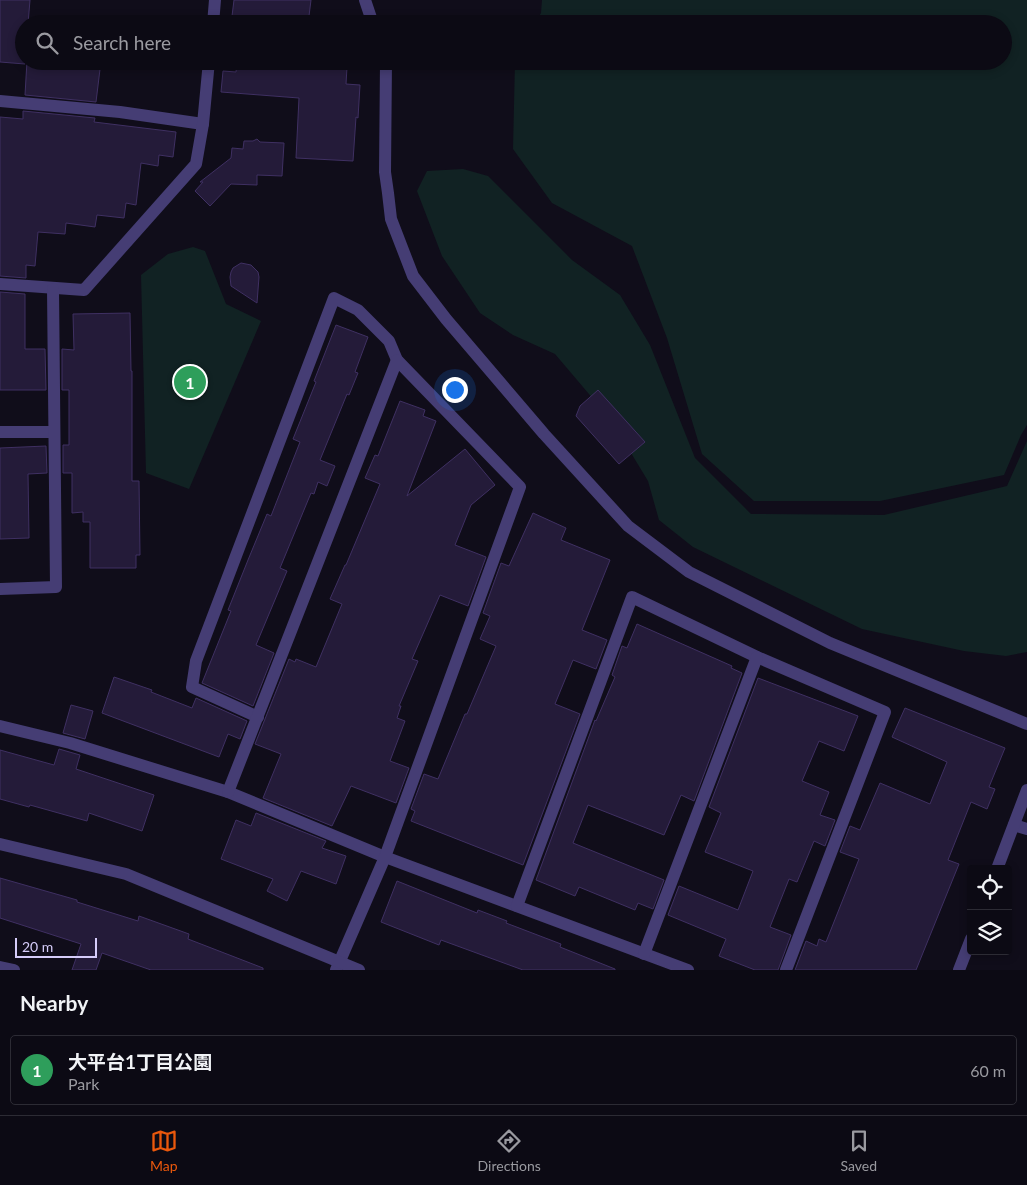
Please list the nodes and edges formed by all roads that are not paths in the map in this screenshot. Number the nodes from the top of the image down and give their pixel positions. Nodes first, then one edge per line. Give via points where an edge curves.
1 (215, 0) edge
2 (365, 0) edge
3 (214, 15) edge
4 (371, 15) edge
5 (208, 70) edge
6 (386, 70) edge
7 (0, 101) edge
8 (203, 124) junction
9 (0, 284) edge
10 (53, 289) junction
11 (396, 360) junction
12 (0, 432) edge
13 (54, 432) junction
14 (0, 590) edge
15 (757, 657) junction
16 (258, 717) junction
17 (1027, 724) edge
18 (0, 726) edge
19 (1027, 790) edge
20 (228, 792) junction
21 (1014, 825) junction
22 (1027, 829) edge
23 (0, 844) edge
24 (385, 857) junction
25 (999, 865) edge
26 (517, 906) junction
27 (967, 949) edge
28 (644, 954) junction
29 (337, 966) edge
30 (0, 967) edge
31 (14, 970) edge
32 (359, 970) edge
33 (688, 970) edge
34 (786, 970) edge
35 (959, 970) edge

1 - 3 street
2 - 4 street
5 - 8 street
6 - 17 street via 385,172 391,218 413,276 538,427 628,526 689,572 821,639
7 - 8 street via 120,112
8 - 10 street via 196,164 84,290
9 - 10 street
10 - 13 street
11 - 16 street
11 - 16 street via 390,341 358,310 334,298 196,661 192,687
11 - 24 street via 520,487
12 - 13 street
13 - 14 street via 56,587
15 - 26 street via 632,596
15 - 28 street
15 - 34 street via 885,712
16 - 20 street
18 - 20 street via 70,743
19 - 21 street
20 - 24 street
21 - 22 street
21 - 25 street
23 - 29 street via 126,874
24 - 26 street
24 - 29 street
26 - 28 street
27 - 35 street
28 - 33 street
29 - 32 street
30 - 31 street

